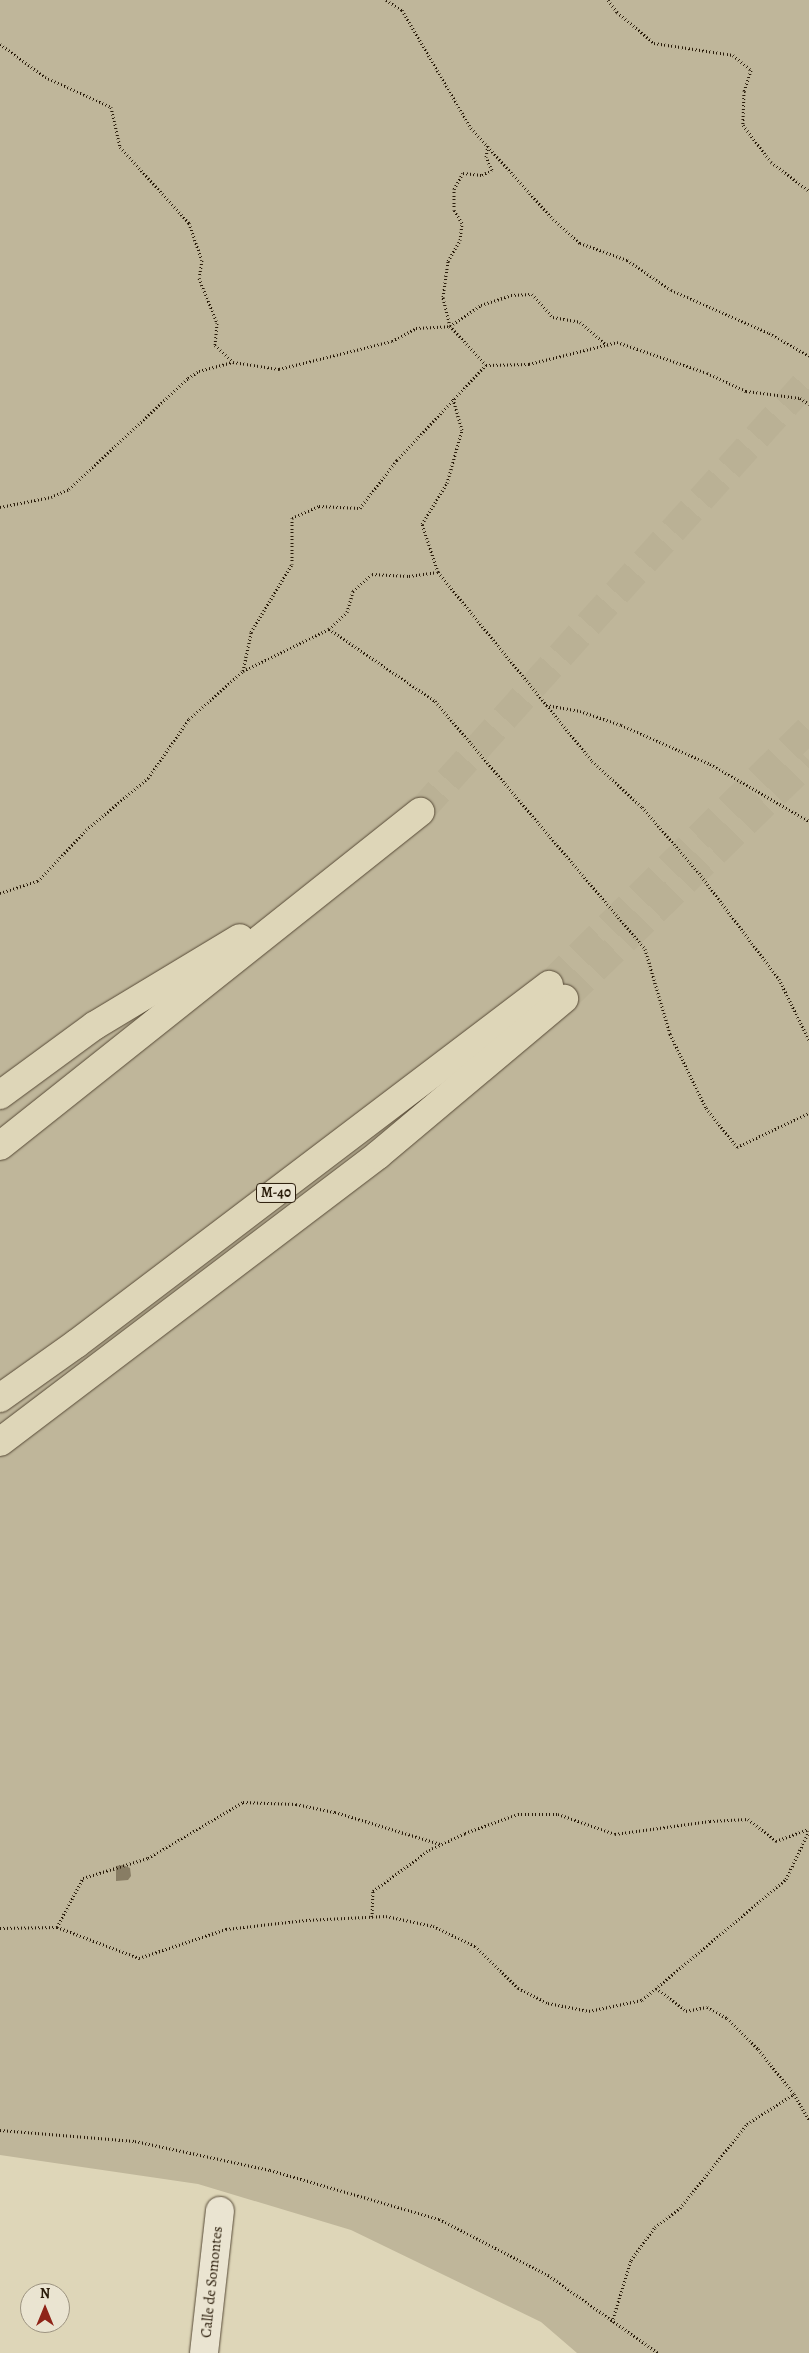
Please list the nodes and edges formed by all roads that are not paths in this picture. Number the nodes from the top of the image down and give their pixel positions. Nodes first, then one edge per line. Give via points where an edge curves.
1 (420, 812) tunnel mouth
2 (344, 874) junction
3 (0, 1095) edge
4 (0, 1146) edge
5 (0, 1398) edge
6 (0, 1442) edge
7 (220, 2211) dead end
8 (204, 2353) edge

1 - 2 highway
2 - 3 highway via 94,1026
2 - 4 highway
5 - 6 highway, M-40 via 557,992 378,1155
7 - 8 street, Calle de Somontes

